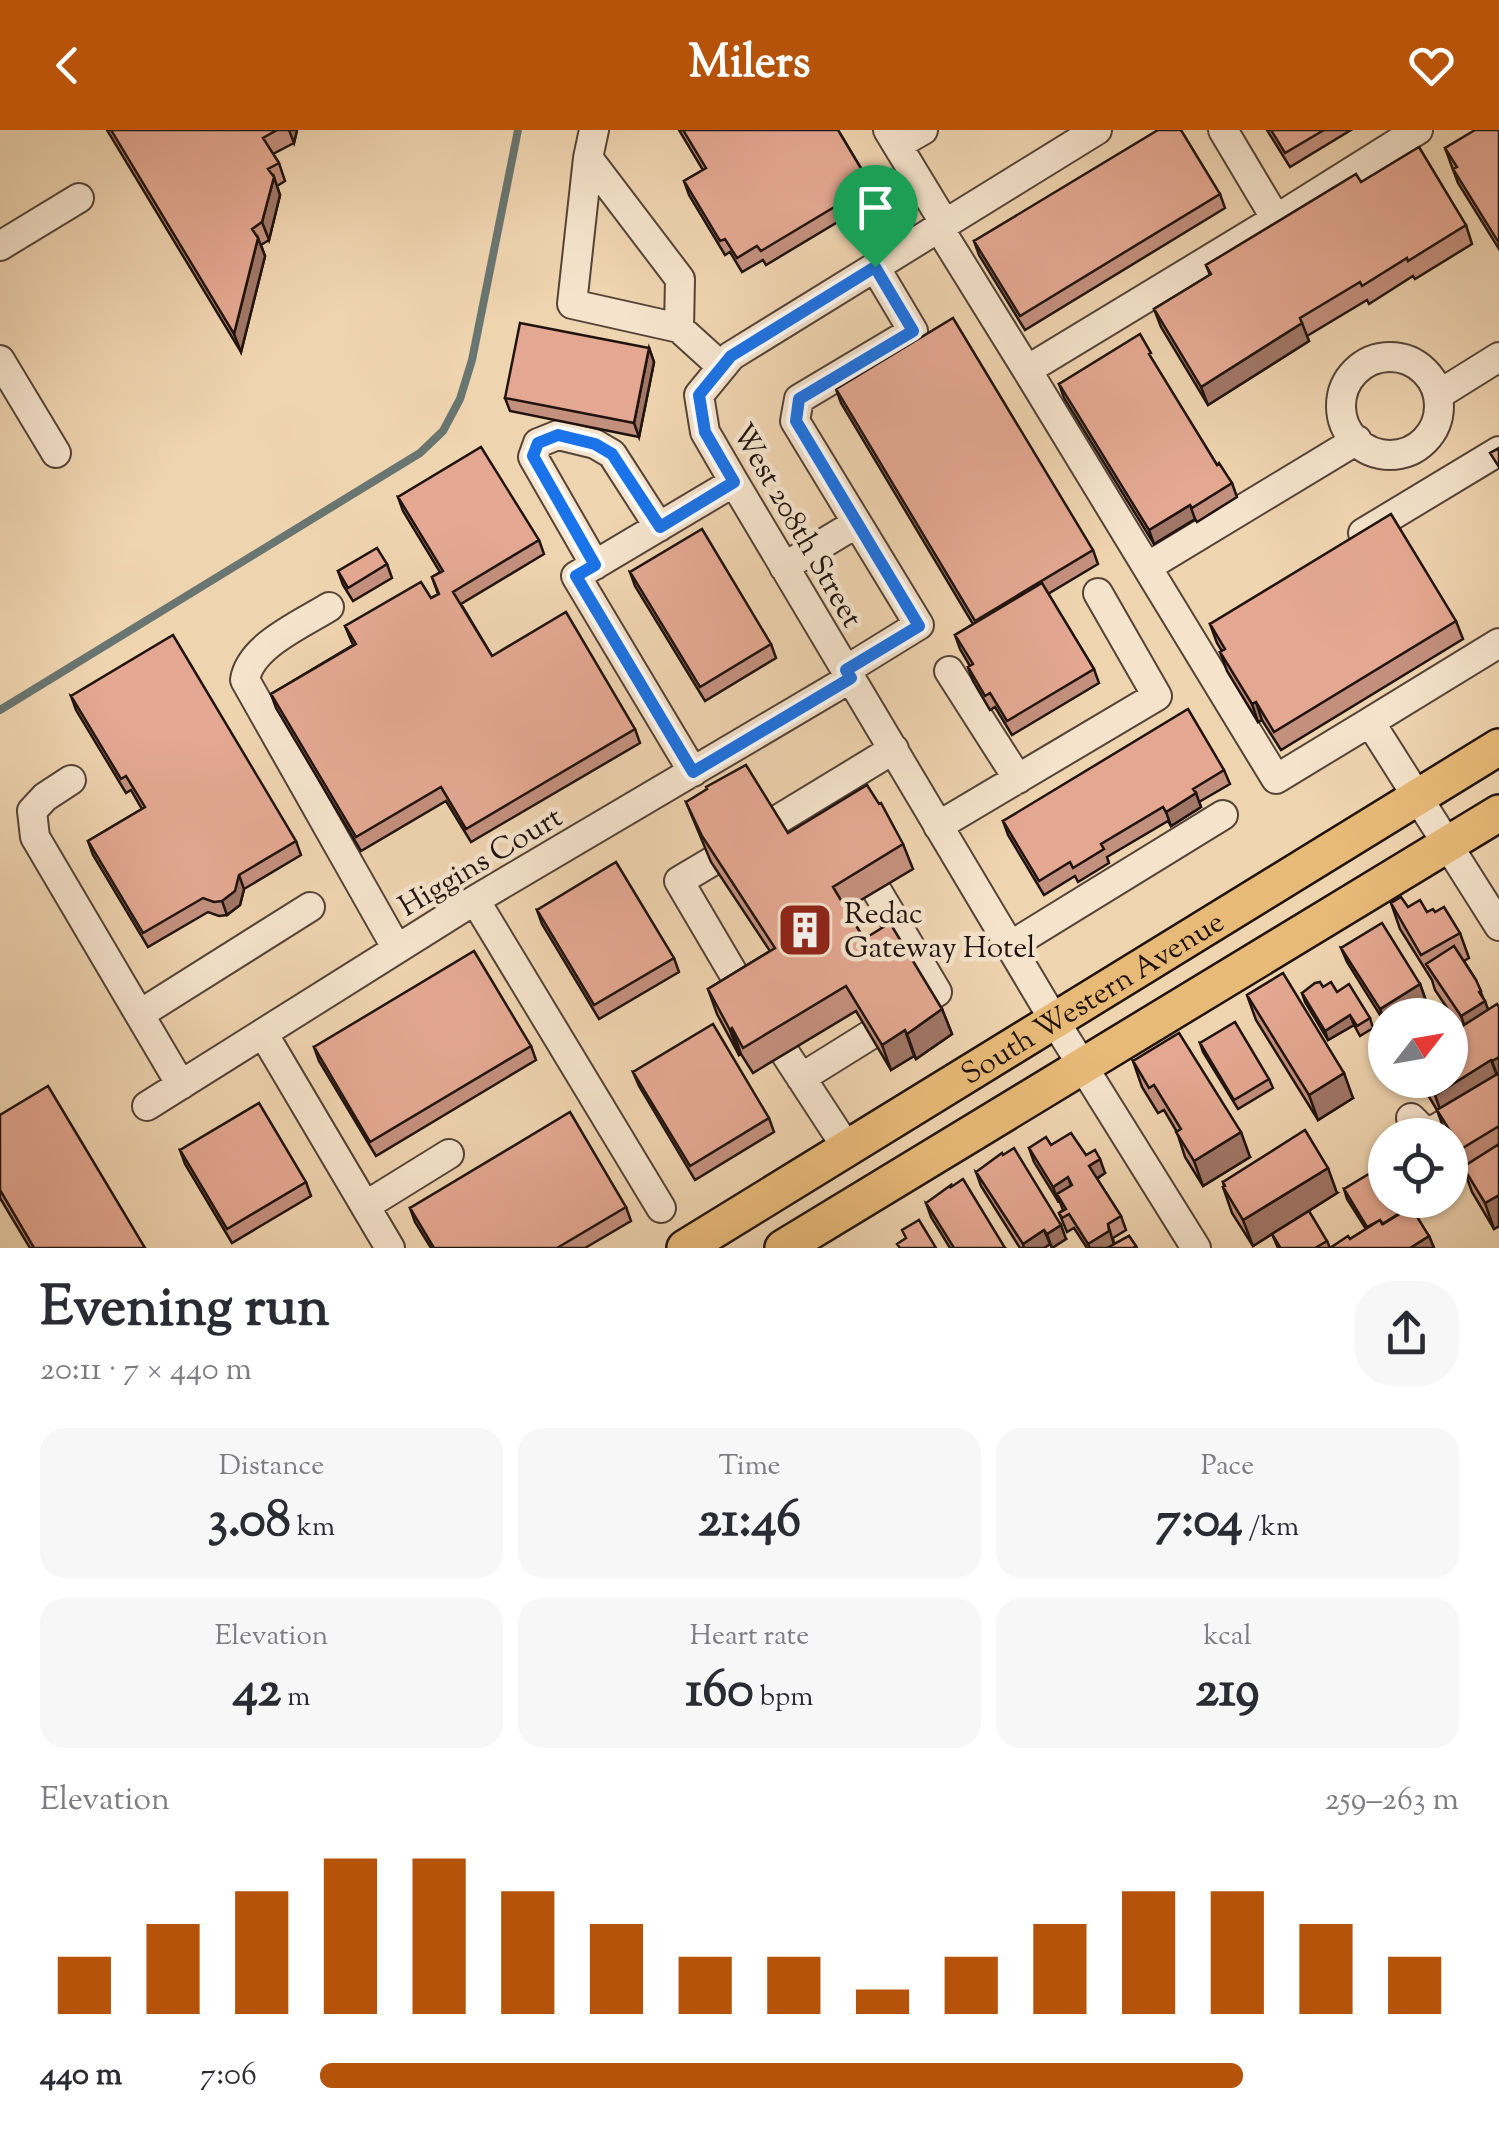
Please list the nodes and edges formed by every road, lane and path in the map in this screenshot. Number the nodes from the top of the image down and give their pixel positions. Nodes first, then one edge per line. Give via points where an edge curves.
1 (594, 130) edge
2 (923, 130) edge
3 (1097, 130) edge
4 (1223, 130) edge
5 (1418, 130) edge
6 (893, 138) edge
7 (588, 158) junction
8 (80, 198) dead end
9 (1276, 219) junction
10 (942, 226) junction
11 (0, 246) edge
12 (875, 267) junction
13 (679, 328) junction
14 (1499, 357) edge
15 (0, 360) edge
16 (722, 367) junction
17 (1027, 370) junction
18 (1438, 395) junction
19 (1356, 440) junction
20 (1410, 451) junction
21 (1499, 451) edge
22 (56, 453) dead end
23 (734, 482) junction
24 (1436, 489) junction
25 (857, 523) junction
26 (660, 527) junction
27 (1338, 548) edge
28 (595, 565) junction
29 (784, 567) junction
30 (1147, 567) junction
31 (1098, 593) dead end
32 (329, 607) dead end
33 (1499, 643) edge
34 (949, 671) dead end
35 (848, 674) junction
36 (1370, 722) junction
37 (1499, 748) edge
38 (894, 750) junction
39 (693, 772) junction
40 (1018, 779) junction
41 (71, 780) dead end
42 (1418, 796) junction
43 (1499, 813) edge
44 (1223, 815) dead end
45 (774, 822) edge
46 (938, 826) junction
47 (1449, 844) junction
48 (711, 862) edge
49 (877, 891) edge
50 (475, 900) junction
51 (310, 907) dead end
52 (1499, 926) edge
53 (1010, 946) junction
54 (397, 949) junction
55 (746, 995) edge
56 (929, 997) edge
57 (140, 1014) junction
58 (1054, 1020) junction
59 (263, 1033) junction
60 (870, 1035) edge
61 (785, 1053) edge
62 (1082, 1066) junction
63 (801, 1078) junction
64 (181, 1085) junction
65 (1499, 1092) edge
66 (147, 1106) dead end
67 (1454, 1118) edge
68 (846, 1148) junction
69 (449, 1154) dead end
70 (365, 1206) junction
71 (661, 1208) dead end
72 (390, 1248) edge
73 (685, 1248) edge
74 (783, 1248) edge
75 (1196, 1248) edge

1 - 7 street
2 - 6 street
3 - 10 street
4 - 9 street
5 - 9 street
6 - 10 street
7 - 13 street via 680,279
7 - 13 street via 572,304
8 - 11 street
9 - 17 street
10 - 12 street
10 - 17 street
12 - 16 street
12 - 25 street via 913,331 799,399 796,421
13 - 16 street
14 - 18 street
15 - 22 street
16 - 23 street, West 208th Street via 699,395 705,432
17 - 30 street
18 - 19 street via 1409,360 1364,364 1352,374 1341,403
18 - 20 street via 1434,428
19 - 20 street via 1377,453
19 - 30 street
20 - 24 street
21 - 24 street
23 - 26 street
23 - 29 street, West 208th Street
24 - 27 street
25 - 29 street
25 - 35 street, Higgins Court via 919,626
26 - 28 street
26 - 28 street via 612,454 558,435 538,443 533,456
28 - 39 street via 576,576
29 - 35 street, West 208th Street
30 - 36 street via 1198,632 1276,779
31 - 40 street via 1157,696
32 - 54 street via 260,651 245,680
33 - 36 street
34 - 40 street
35 - 38 street, West 208th Street
35 - 39 street, Higgins Court
36 - 42 street
37 - 42 main road, South Western Avenue
38 - 45 street via 828,807
38 - 46 street, West 208th Street
39 - 50 street, Higgins Court
40 - 46 street
41 - 57 street via 32,811 35,837
42 - 47 street
42 - 58 main road, South Western Avenue
43 - 47 main road, South Western Avenue
44 - 53 street
46 - 53 street, West 208th Street
47 - 52 street
47 - 62 main road, South Western Avenue
48 - 55 street via 679,881
49 - 56 street via 937,992
50 - 54 street, Higgins Court
50 - 71 street
51 - 57 street
53 - 58 street, West 208th Street
54 - 59 street, Higgins Court
57 - 64 street
58 - 62 street, West 208th Street
58 - 68 main road, South Western Avenue
59 - 64 street, Higgins Court
59 - 70 street
60 - 63 street
61 - 63 street
62 - 74 main road, South Western Avenue
62 - 75 street, West 208th Street
63 - 68 street
64 - 66 street, Higgins Court
65 - 67 street
68 - 73 main road, South Western Avenue
69 - 70 street
70 - 72 street

